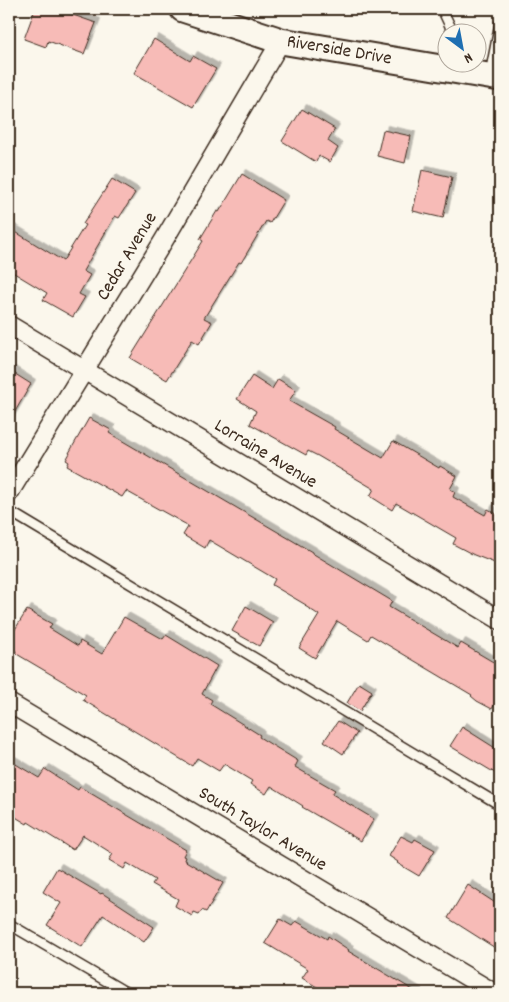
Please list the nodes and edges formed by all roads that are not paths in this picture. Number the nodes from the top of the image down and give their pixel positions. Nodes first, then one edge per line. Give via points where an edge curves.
1 (183, 9) edge
2 (442, 9) edge
3 (448, 22) edge
4 (500, 23) edge
5 (281, 41) junction
6 (436, 64) edge
7 (475, 72) edge
8 (495, 77) edge
9 (9, 325) edge
10 (84, 371) junction
11 (9, 492) edge
12 (9, 511) edge
13 (500, 620) edge
14 (9, 703) edge
15 (500, 805) edge
16 (9, 924) edge
17 (127, 993) edge
18 (494, 993) edge

1 - 5 street, Riverside Drive
2 - 3 lane
4 - 8 lane
5 - 6 street, Riverside Drive
5 - 10 street, Cedar Avenue
7 - 8 street, Riverside Drive
9 - 10 street, Lorraine Avenue
10 - 11 street, Cedar Avenue
10 - 13 street, Lorraine Avenue
12 - 15 lane
14 - 18 street, South Taylor Avenue
16 - 17 lane

